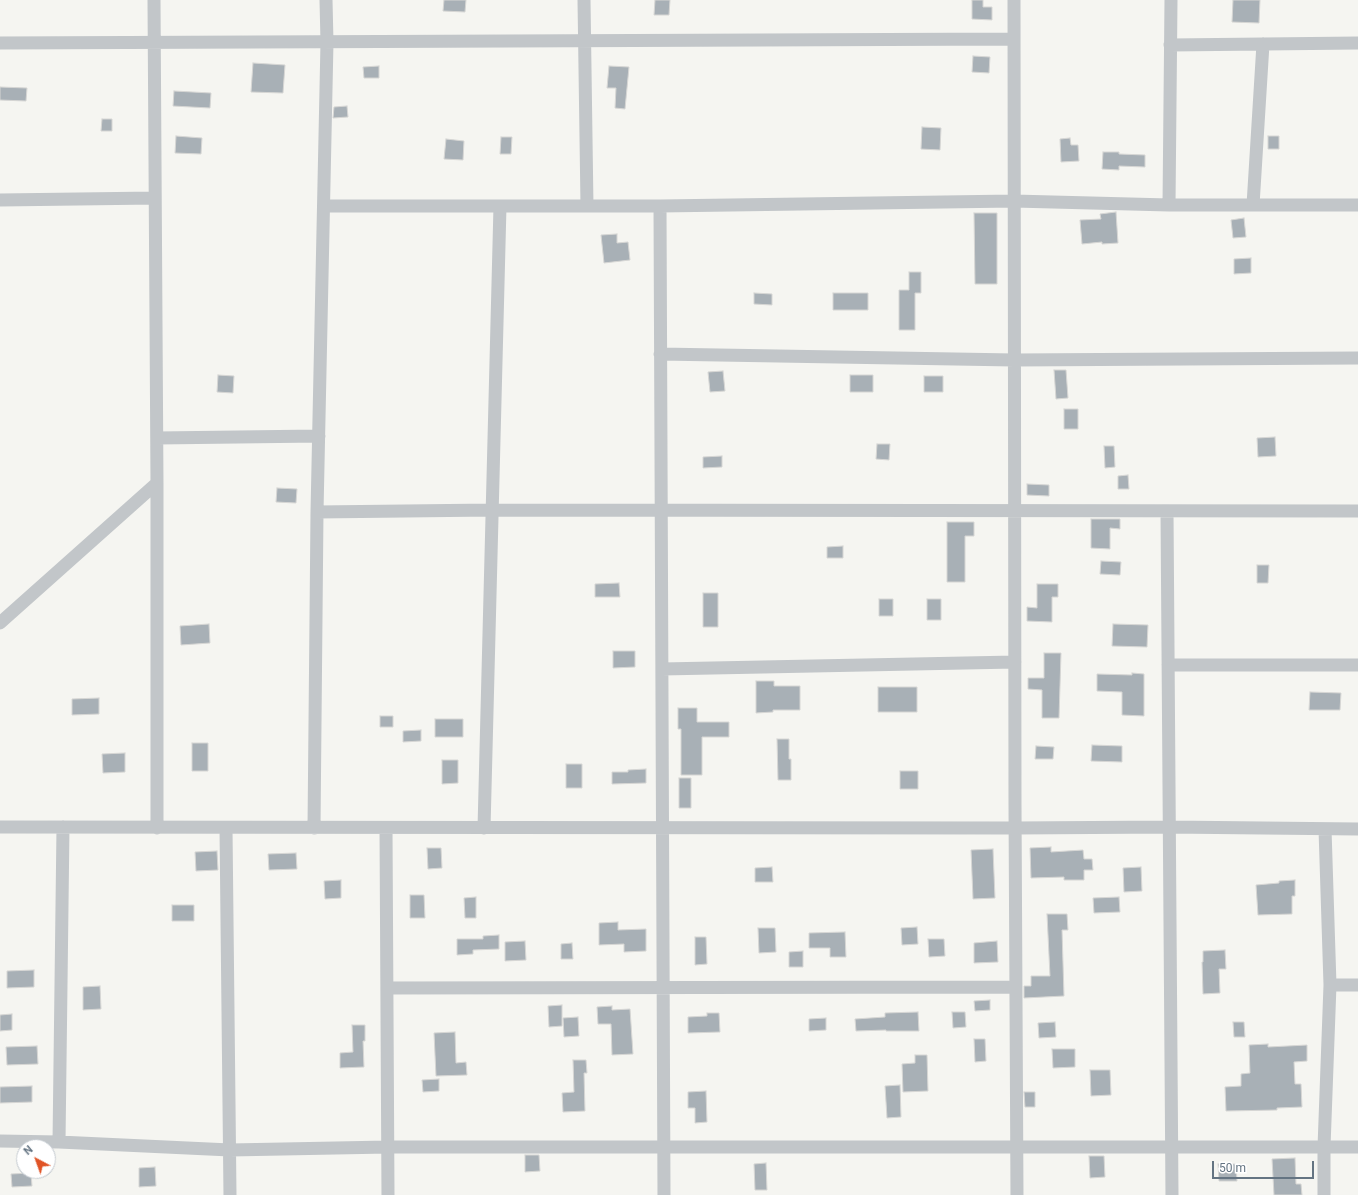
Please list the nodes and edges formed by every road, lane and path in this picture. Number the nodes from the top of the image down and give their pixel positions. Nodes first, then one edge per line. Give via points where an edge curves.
1 (154, 0) edge
2 (326, 0) edge
3 (584, 0) edge
4 (1014, 0) edge
5 (1171, 0) edge
6 (1014, 39) junction
7 (585, 41) junction
8 (154, 42) junction
9 (328, 42) junction
10 (0, 43) edge
11 (1358, 43) edge
12 (1263, 44) junction
13 (1170, 45) junction
14 (155, 198) junction
15 (0, 200) edge
16 (1014, 201) junction
17 (1169, 205) junction
18 (1253, 205) junction
19 (1358, 205) edge
20 (324, 206) junction
21 (500, 206) junction
22 (587, 206) junction
23 (660, 206) junction
24 (660, 354) junction
25 (1358, 358) edge
26 (1014, 360) junction
27 (319, 436) junction
28 (157, 438) junction
29 (157, 483) junction
30 (492, 510) junction
31 (661, 510) junction
32 (1015, 510) junction
33 (1167, 511) junction
34 (1358, 511) edge
35 (317, 512) junction
36 (0, 622) edge
37 (1015, 662) junction
38 (1358, 665) edge
39 (1168, 666) junction
40 (662, 669) junction
41 (0, 827) edge
42 (63, 827) junction
43 (1169, 827) junction
44 (157, 828) junction
45 (226, 828) junction
46 (314, 828) junction
47 (386, 828) junction
48 (484, 828) junction
49 (663, 828) junction
50 (1015, 828) junction
51 (1325, 829) junction
52 (1358, 829) edge
53 (1330, 985) junction
54 (1358, 985) edge
55 (1016, 987) junction
56 (387, 988) junction
57 (663, 988) junction
58 (0, 1141) edge
59 (60, 1142) junction
60 (1172, 1146) junction
61 (1358, 1146) edge
62 (388, 1147) junction
63 (664, 1147) junction
64 (1016, 1147) junction
65 (1324, 1147) junction
66 (230, 1150) junction
67 (230, 1195) edge
68 (388, 1195) edge
69 (664, 1195) edge
70 (1017, 1195) edge
71 (1172, 1195) edge
72 (1324, 1195) edge

1 - 8 street
2 - 9 street
3 - 7 street
4 - 6 street
5 - 13 street
6 - 7 street
6 - 16 street
7 - 9 street
7 - 22 street
8 - 9 street
8 - 10 street
8 - 14 street
9 - 20 street
11 - 12 street
12 - 13 street
12 - 18 street
13 - 17 street
14 - 15 street
14 - 28 street
16 - 17 street
16 - 23 street
16 - 26 street
17 - 18 street
18 - 19 street
20 - 21 street
20 - 27 street
21 - 22 street
21 - 30 street
22 - 23 street
23 - 24 street
24 - 26 street
24 - 31 street
25 - 26 street
26 - 32 street
27 - 28 street
27 - 35 street
28 - 29 street
29 - 36 street
29 - 44 street
30 - 31 street
30 - 35 street
30 - 48 street
31 - 32 street
31 - 40 street
32 - 33 street
32 - 37 street
33 - 34 street
33 - 39 street
35 - 46 street
37 - 40 street
37 - 50 street
38 - 39 street
39 - 43 street
40 - 49 street
41 - 42 street
42 - 44 street
42 - 59 street
43 - 50 street
43 - 51 street
43 - 60 street
44 - 45 street
45 - 46 street
45 - 66 street
46 - 47 street
47 - 48 street
47 - 56 street
48 - 49 street
49 - 50 street
49 - 57 street
50 - 55 street
51 - 52 street
51 - 53 street
53 - 54 street
53 - 65 street
55 - 57 street
55 - 64 street
56 - 57 street
56 - 62 street
57 - 63 street
58 - 59 street
59 - 66 street
60 - 64 street
60 - 65 street
60 - 71 street
61 - 65 street
62 - 63 street
62 - 66 street
62 - 68 street
63 - 64 street
63 - 69 street
64 - 70 street
65 - 72 street
66 - 67 street

